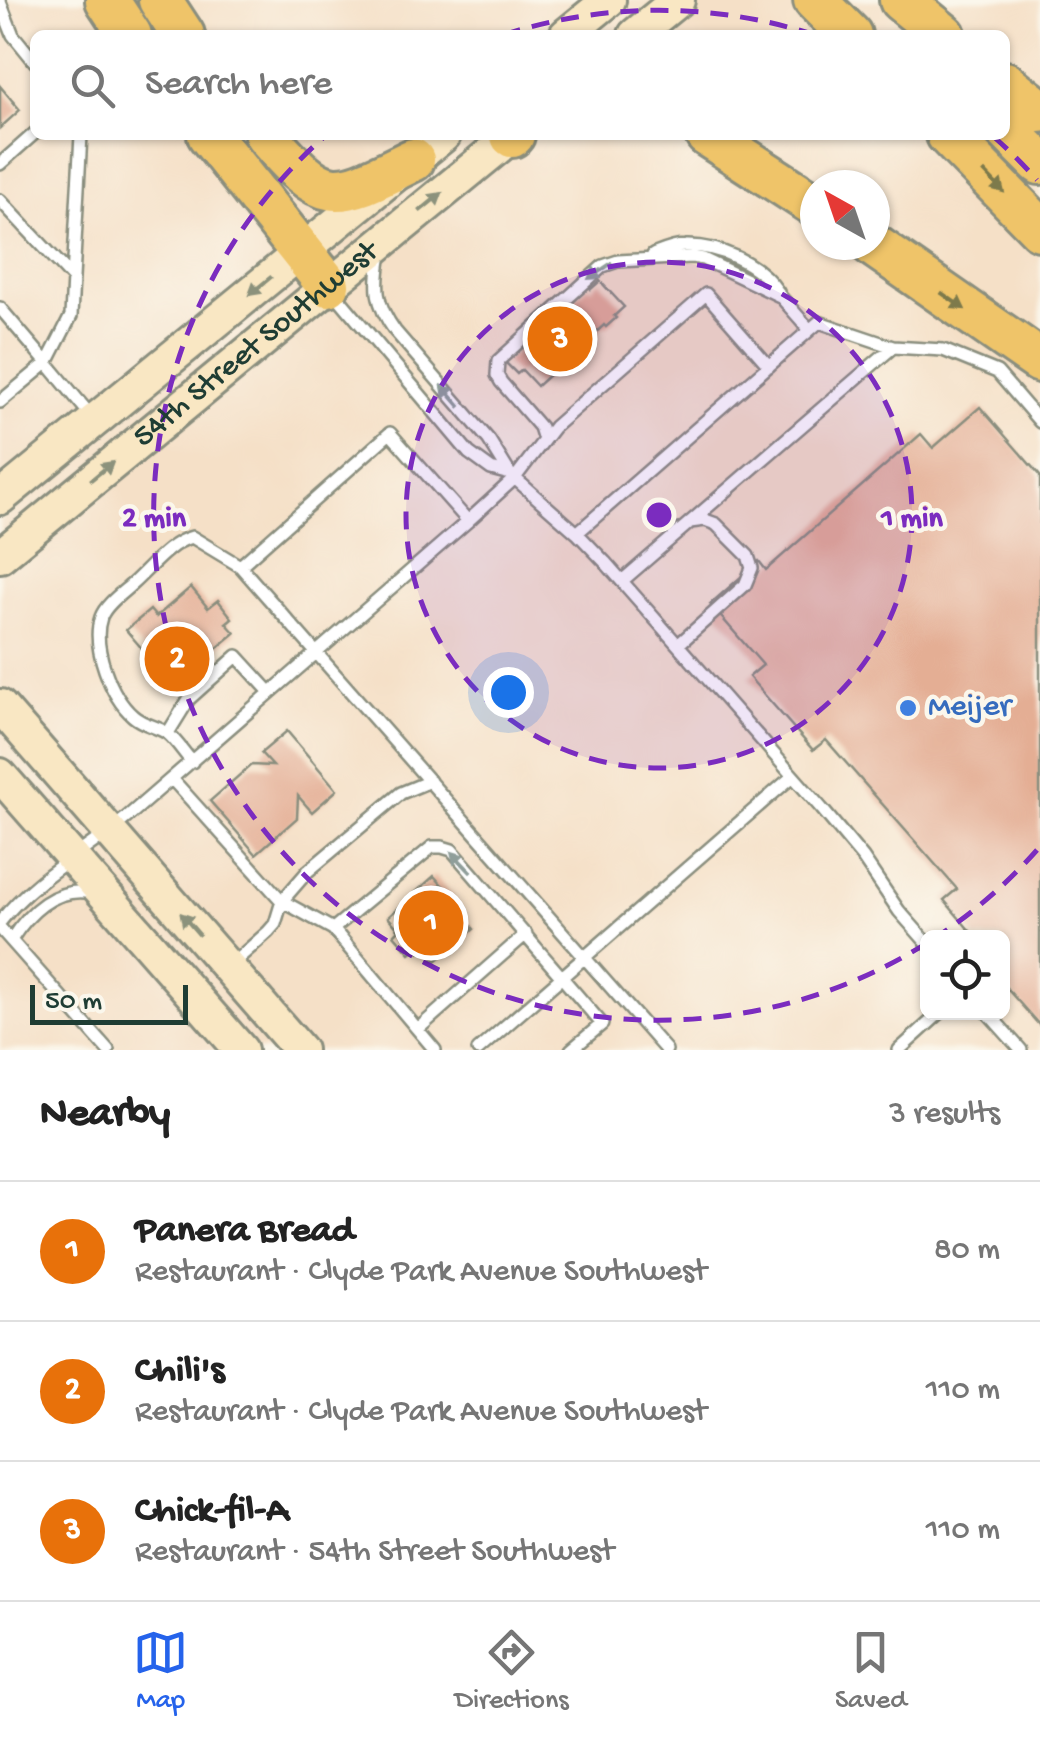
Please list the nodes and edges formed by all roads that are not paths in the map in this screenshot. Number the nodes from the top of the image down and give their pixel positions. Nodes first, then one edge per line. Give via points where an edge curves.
1 (106, 0) edge
2 (160, 0) edge
3 (609, 0) edge
4 (678, 0) edge
5 (877, 0) edge
6 (901, 0) edge
7 (815, 1) edge
8 (0, 2) edge
9 (127, 30) edge
10 (180, 30) edge
11 (572, 30) edge
12 (641, 30) edge
13 (845, 30) edge
14 (907, 30) edge
15 (938, 30) edge
16 (30, 56) edge
17 (1010, 88) edge
18 (1040, 110) edge
19 (1010, 133) edge
20 (30, 137) edge
21 (80, 140) edge
22 (214, 140) edge
23 (271, 140) edge
24 (506, 140) edge
25 (714, 140) edge
26 (953, 140) edge
27 (429, 148) edge
28 (1040, 162) edge
29 (0, 164) edge
30 (800, 195) edge
31 (0, 200) edge
32 (1040, 229) edge
33 (383, 241) junction
34 (303, 250) junction
35 (890, 257) edge
36 (73, 278) junction
37 (328, 285) junction
38 (0, 308) edge
39 (810, 330) junction
40 (893, 347) junction
41 (1040, 361) edge
42 (47, 363) junction
43 (768, 366) junction
44 (0, 402) edge
45 (94, 420) junction
46 (1040, 422) edge
47 (544, 440) junction
48 (512, 476) junction
49 (0, 498) edge
50 (468, 520) junction
51 (690, 522) junction
52 (577, 533) junction
53 (0, 556) edge
54 (240, 566) junction
55 (622, 581) junction
56 (679, 644) junction
57 (316, 652) junction
58 (270, 692) junction
59 (0, 706) edge
60 (168, 733) junction
61 (192, 762) junction
62 (0, 775) edge
63 (793, 776) junction
64 (172, 779) junction
65 (430, 780) junction
66 (110, 832) junction
67 (72, 857) junction
68 (111, 901) junction
69 (282, 901) junction
70 (0, 925) edge
71 (333, 930) junction
72 (526, 934) junction
73 (920, 935) edge
74 (11, 940) junction
75 (585, 957) junction
76 (228, 968) junction
77 (563, 976) junction
78 (932, 1020) edge
79 (995, 1020) edge
80 (418, 1029) junction
81 (101, 1048) edge
82 (242, 1050) edge
83 (300, 1050) edge
84 (435, 1050) edge
85 (478, 1050) edge
86 (571, 1050) edge
87 (666, 1050) edge
88 (899, 1050) edge
89 (1021, 1050) edge

1 - 9 highway
2 - 10 highway
3 - 11 main road
4 - 12 main road
5 - 14 highway
6 - 15 highway
7 - 13 highway
8 - 16 lane
17 - 18 highway
19 - 28 highway
20 - 29 lane
21 - 36 lane
22 - 34 highway
23 - 27 highway via 319,186 342,190
33 -> 24 main road, 54th Street Southwest
25 - 30 highway
26 -> 32 highway
27 - 34 main road, 54th Street Southwest
31 - 36 lane
33 - 37 main road, 54th Street Southwest
48 -> 33 lane via 384,317 376,286
34 - 37 highway
34 -> 45 main road, 54th Street Southwest
35 -> 41 highway
36 - 42 lane via 71,316
37 - 48 lane via 469,453
53 -> 37 main road, 54th Street Southwest
38 - 42 lane
39 - 40 lane via 820,322
39 - 43 lane
39 -> 47 lane via 780,296 703,259 603,266 498,361 496,374
40 - 46 lane via 944,350 997,372
40 - 51 lane
42 - 44 lane
42 - 45 lane
43 - 47 lane via 706,294
43 - 52 lane
45 - 49 main road, 54th Street Southwest
47 - 48 lane
48 - 50 lane
48 - 52 lane
50 - 54 lane via 390,433
50 - 57 lane
51 - 55 lane
51 - 56 lane via 716,524 752,568 746,584
52 - 55 lane
54 - 57 lane
54 - 60 lane via 186,538 104,612 100,652 109,680 137,720
55 - 56 lane
56 - 63 lane
57 - 58 lane
57 - 65 lane
58 - 60 lane via 236,656 189,699
58 - 61 lane
59 - 66 main road
60 - 61 lane
61 - 64 lane
62 - 67 main road
63 - 73 lane
63 - 75 lane
64 - 66 lane
64 - 69 lane
65 - 69 lane via 388,803
65 - 75 lane
66 - 67 lane
76 -> 66 main road
67 - 68 main road
67 - 70 lane via 18,900
68 - 74 lane via 87,892 59,895 29,916
68 - 82 main road
69 - 71 lane
69 - 76 lane via 268,932
70 - 74 lane
72 -> 71 lane via 442,846 432,847
71 - 80 lane
72 - 77 lane
72 - 80 lane
74 - 81 lane
75 - 77 lane
75 - 87 lane
76 - 83 main road
77 - 85 lane
77 - 86 lane via 602,1024
78 - 88 lane
79 - 89 lane
80 - 84 lane

